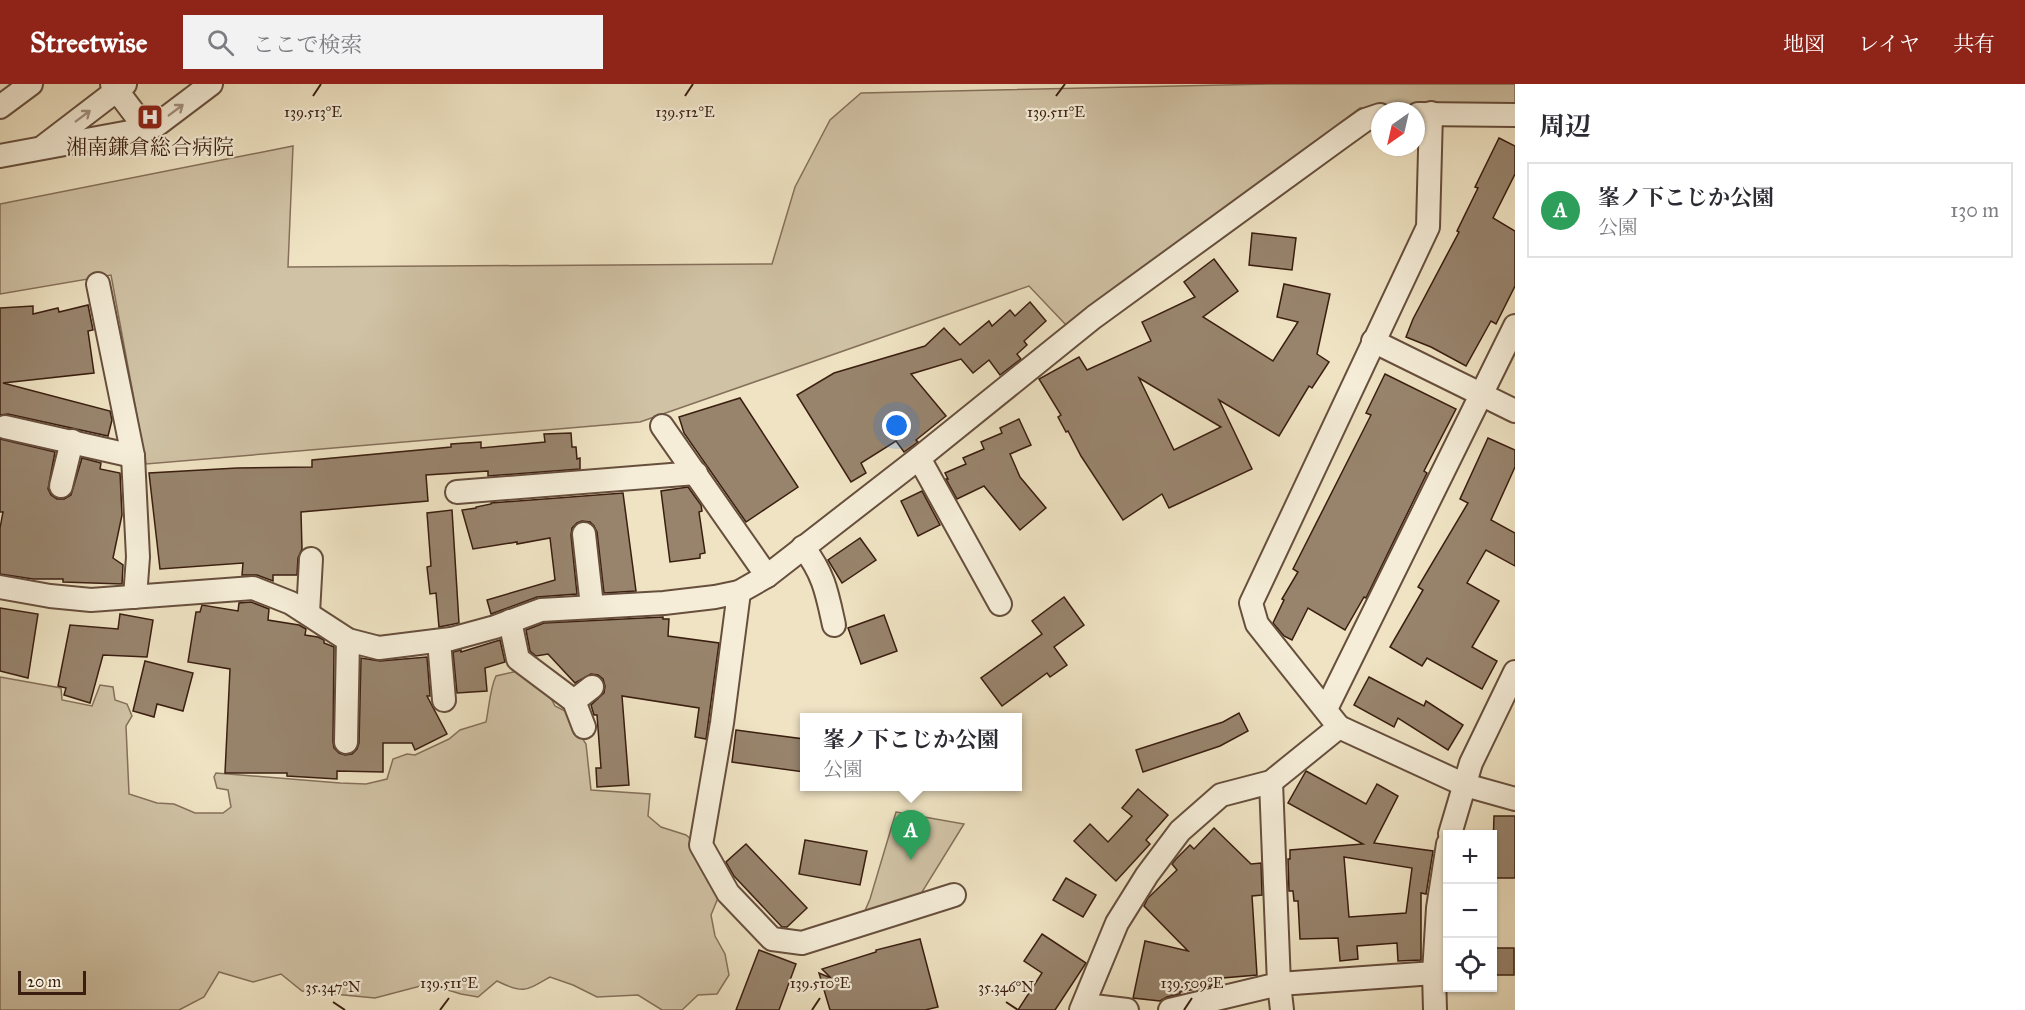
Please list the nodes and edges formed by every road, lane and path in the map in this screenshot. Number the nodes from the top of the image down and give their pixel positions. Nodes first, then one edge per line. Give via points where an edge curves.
1 (31, 84) edge
2 (211, 84) edge
3 (118, 86) edge
4 (0, 107) edge
5 (1425, 113) edge
6 (1515, 115) edge
7 (1371, 118) edge
8 (146, 129) junction
9 (1425, 142) edge
10 (40, 148) junction
11 (0, 156) edge
12 (98, 284) dead end
13 (1515, 326) edge
14 (1373, 341) junction
15 (1481, 394) junction
16 (1515, 411) edge
17 (662, 426) dead end
18 (5, 427) dead end
19 (72, 441) junction
20 (133, 456) junction
21 (919, 458) junction
22 (696, 473) junction
23 (61, 486) dead end
24 (457, 492) dead end
25 (584, 534) dead end
26 (803, 547) junction
27 (311, 559) dead end
28 (767, 576) junction
29 (0, 587) edge
30 (740, 592) junction
31 (135, 597) junction
32 (1000, 604) dead end
33 (592, 606) junction
34 (308, 613) junction
35 (510, 621) junction
36 (834, 625) dead end
37 (348, 640) junction
38 (439, 641) junction
39 (1515, 672) edge
40 (444, 700) dead end
41 (1332, 718) junction
42 (584, 727) dead end
43 (346, 742) dead end
44 (1271, 782) junction
45 (1465, 785) junction
46 (1515, 799) edge
47 (1451, 830) edge
48 (1443, 876) edge
49 (954, 895) dead end
50 (1434, 973) junction
51 (1279, 984) junction
52 (1083, 1007) edge
53 (1126, 1010) edge
54 (1170, 1010) edge
55 (1282, 1010) edge
56 (1435, 1010) edge

1 - 4 street
8 -> 2 street
3 - 8 street
10 -> 3 street
5 - 6 street
7 - 21 street via 1094,317
8 - 10 street
9 - 14 street via 1428,227
10 - 11 street
12 - 20 street
13 - 15 street
14 - 15 street
14 - 41 street via 1251,603 1257,624
15 - 16 street
15 - 41 street
17 - 22 street
18 - 19 street
19 - 20 street
19 - 23 street
20 - 31 street via 138,557
21 - 26 street
21 - 32 street
22 - 24 street
22 - 28 street
25 - 33 street
26 - 28 street
26 - 36 street via 825,584
27 - 34 street
28 - 30 street
29 - 31 street via 91,600
30 - 33 street via 664,603
30 - 49 street via 701,845 728,893 772,939 802,943
31 - 34 street via 253,588
33 - 35 street via 541,610
34 - 37 street
35 - 38 street
35 - 42 street via 518,659 583,694
37 - 38 street via 379,648
37 - 43 street
38 - 40 street
39 - 45 street
41 - 44 street
41 - 45 street
44 - 51 street
44 - 52 street via 1221,795 1180,831 1118,923
45 - 46 street
45 - 47 street
48 - 50 street
50 - 51 street
50 - 56 street
51 - 54 street
51 - 55 street
52 - 53 street

